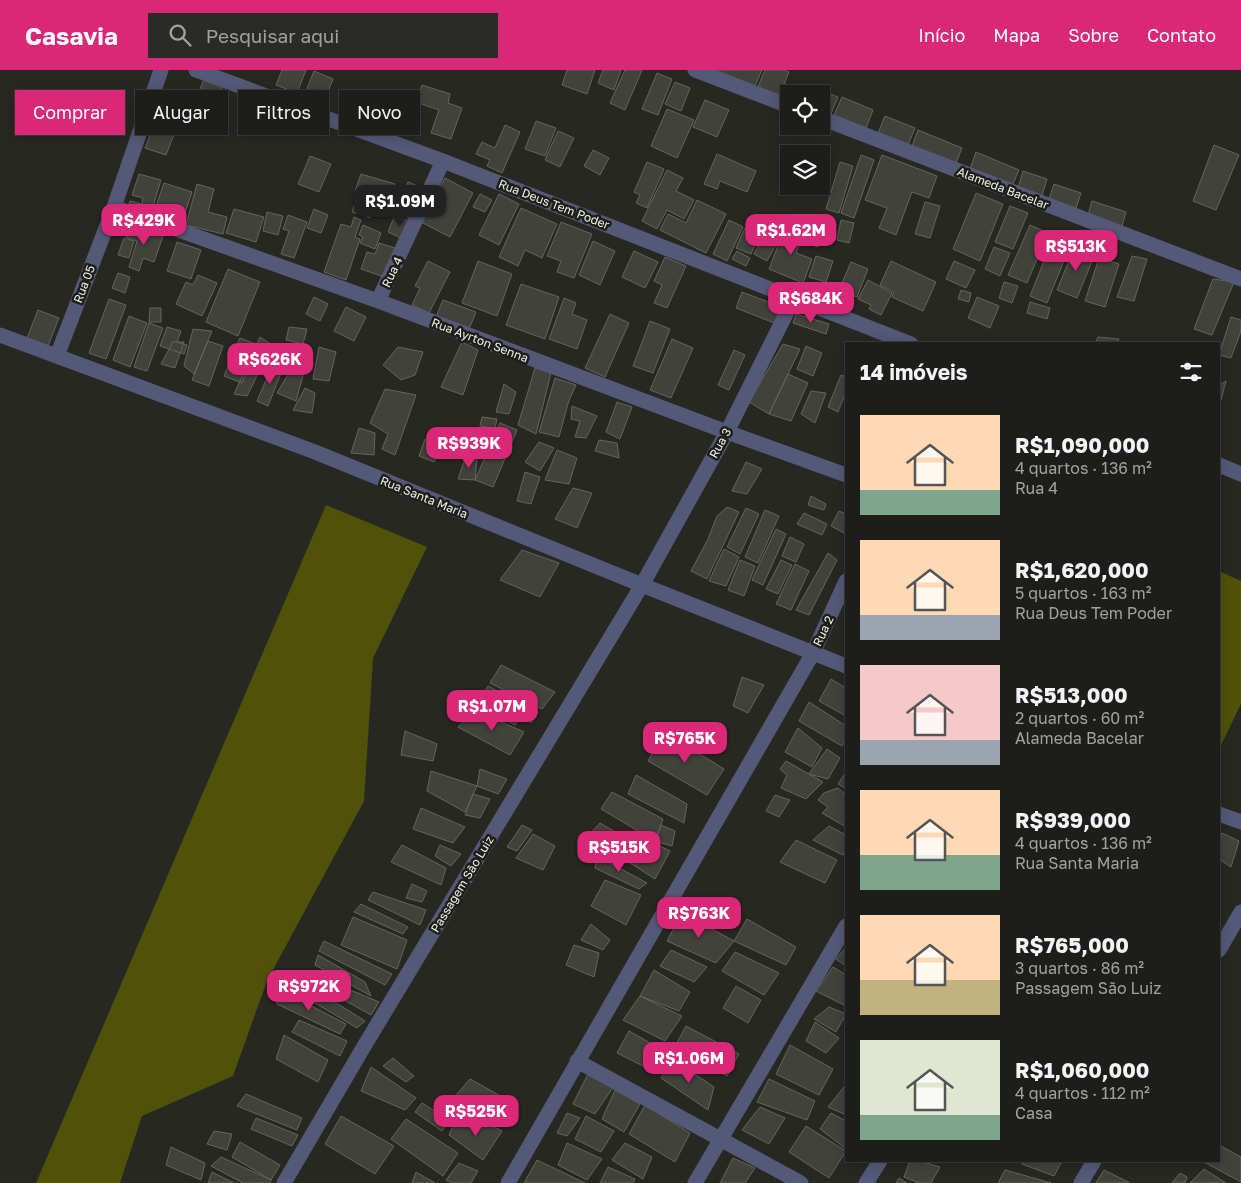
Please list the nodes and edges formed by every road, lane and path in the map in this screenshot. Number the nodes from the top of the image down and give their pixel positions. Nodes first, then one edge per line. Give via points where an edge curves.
1 (161, 70) edge
2 (196, 70) edge
3 (695, 70) edge
4 (780, 103) edge
5 (830, 121) edge
6 (443, 161) junction
7 (114, 207) junction
8 (1241, 279) edge
9 (794, 298) junction
10 (378, 302) junction
11 (0, 335) edge
12 (906, 342) edge
13 (57, 356) junction
14 (727, 432) junction
15 (1220, 465) edge
16 (1241, 474) edge
17 (845, 475) edge
18 (845, 583) edge
19 (642, 585) junction
20 (812, 652) junction
21 (845, 666) edge
22 (1220, 814) edge
23 (1241, 822) edge
24 (1241, 912) edge
25 (845, 928) edge
26 (1220, 948) edge
27 (577, 1061) junction
28 (720, 1140) junction
29 (879, 1162) edge
30 (1093, 1162) edge
31 (284, 1183) edge
32 (508, 1183) edge
33 (695, 1183) edge
34 (801, 1183) edge
35 (866, 1183) edge
36 (1081, 1183) edge

1 - 7 street, Rua 05
2 - 6 street, Rua Deus Tem Poder
3 - 4 street
5 - 8 street, Alameda Bacelar
6 - 9 street, Rua Deus Tem Poder
6 - 10 street, Rua 4
7 - 10 street, Rua Ayrton Senna
7 - 13 street, Rua 05
9 - 12 street, Rua Deus Tem Poder
9 - 14 street, Rua 3
10 - 14 street, Rua Ayrton Senna
11 - 13 street, Rua Santa Maria
13 - 19 street, Rua Santa Maria via 315,452
14 - 17 street, Rua Ayrton Senna
14 - 19 street, Rua 3
15 - 16 street
18 - 20 street, Rua 2
19 - 20 street, Rua Santa Maria
19 - 31 street, Passagem São Luiz
20 - 21 street, Rua Santa Maria
20 - 27 street, Rua 2
22 - 23 street
24 - 26 street
25 - 28 street
27 - 28 street
27 - 32 street, Rua 2
28 - 33 street
28 - 34 street
29 - 35 street
30 - 36 street

